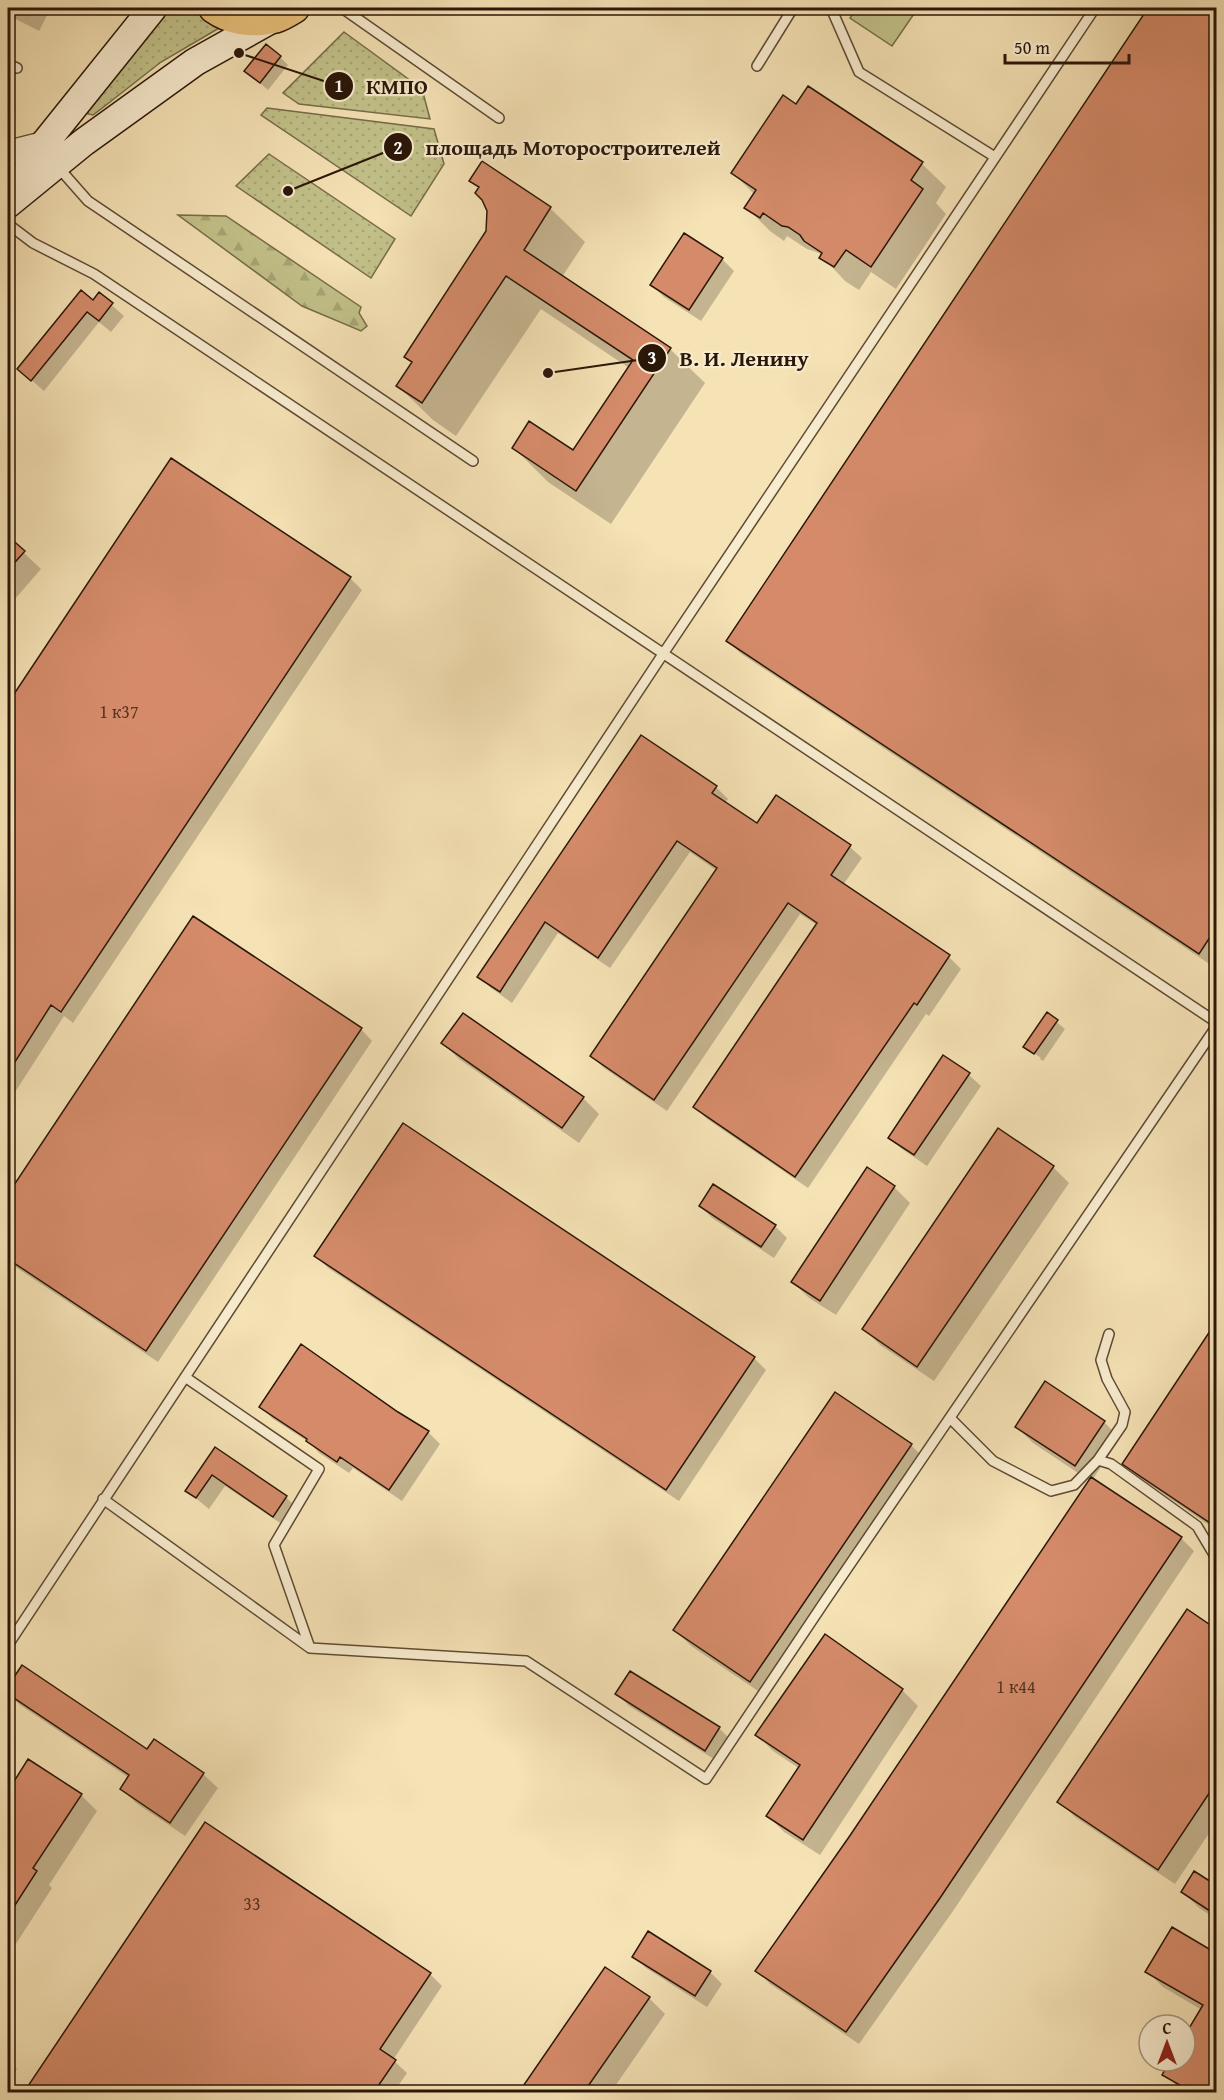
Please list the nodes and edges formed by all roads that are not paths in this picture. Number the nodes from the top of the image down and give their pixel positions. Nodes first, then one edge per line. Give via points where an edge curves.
1 (153, 8) edge
2 (214, 8) edge
3 (342, 8) edge
4 (793, 8) edge
5 (831, 8) edge
6 (1095, 8) edge
7 (284, 13) edge
8 (8, 64) edge
9 (756, 66) dead end
10 (17, 68) dead end
11 (499, 118) dead end
12 (50, 154) junction
13 (995, 157) junction
14 (14, 163) edge
15 (8, 203) edge
16 (8, 224) edge
17 (473, 461) dead end
18 (663, 654) junction
19 (1216, 1022) edge
20 (1216, 1028) edge
21 (1109, 1334) dead end
22 (185, 1377) junction
23 (950, 1418) junction
24 (1098, 1460) junction
25 (103, 1499) junction
26 (1216, 1558) edge
27 (8, 1645) edge
28 (310, 1648) junction

1 - 12 main road
2 - 7 main road via 240,20
3 - 11 lane
4 - 9 lane
5 - 13 lane via 859,72
6 - 13 lane
7 - 12 main road via 195,62
8 - 10 lane
12 - 14 main road
12 - 15 main road
12 - 17 lane via 88,201
13 - 18 lane
14 - 15 main road
16 - 18 lane via 33,243 94,274
18 - 19 lane
18 - 22 lane
20 - 23 lane
21 - 24 lane via 1101,1360 1125,1412 1122,1425
22 - 25 lane
22 - 28 lane via 319,1469 274,1545
23 - 24 lane via 993,1461 1051,1491 1074,1485
23 - 28 lane via 706,1779 526,1661
24 - 26 lane via 1111,1464 1197,1526
25 - 27 lane
25 - 28 lane

